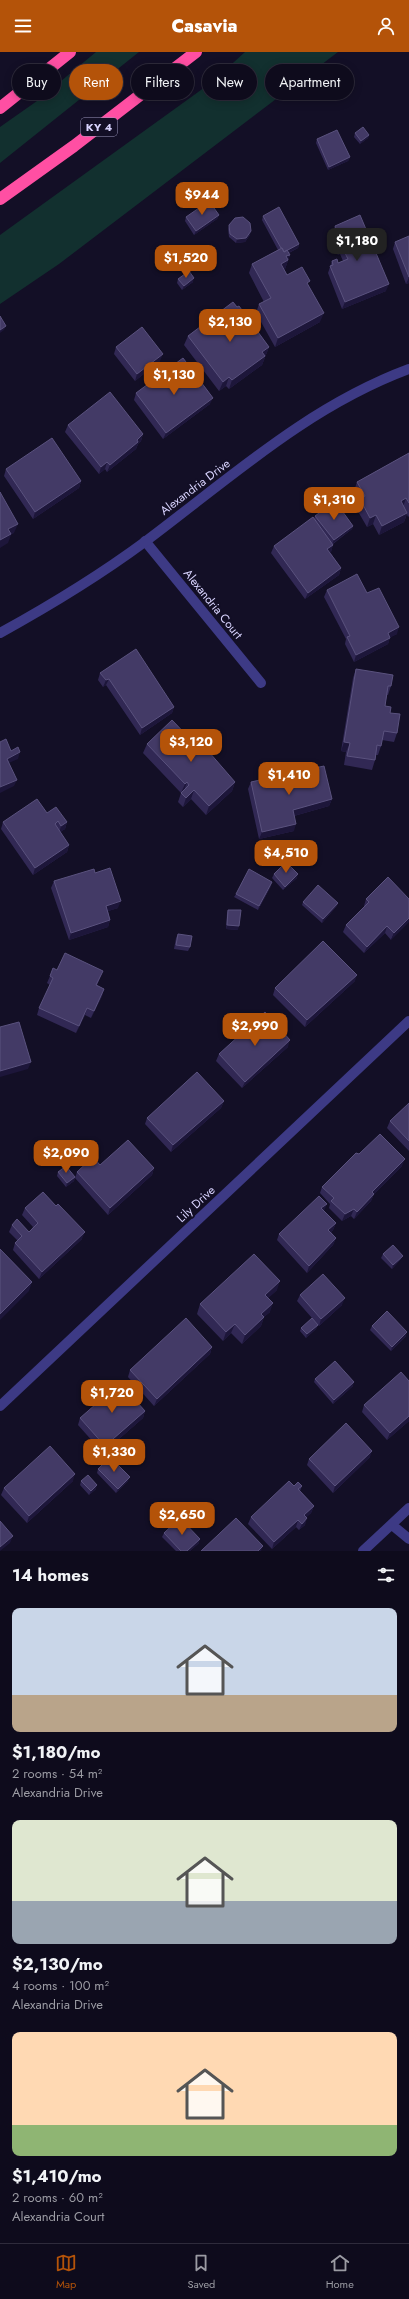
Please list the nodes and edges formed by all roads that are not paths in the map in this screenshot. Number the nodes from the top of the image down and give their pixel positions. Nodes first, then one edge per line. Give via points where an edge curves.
1 (70, 52) edge
2 (196, 52) edge
3 (0, 108) edge
4 (0, 199) edge
5 (409, 369) edge
6 (145, 541) junction
7 (0, 633) edge
8 (261, 683) dead end
9 (409, 1021) edge
10 (0, 1406) edge
11 (409, 1508) edge
12 (392, 1525) junction
13 (409, 1539) edge
14 (363, 1551) edge

1 - 3 highway
2 - 4 highway, KY 4 via 81,141
5 - 6 street, Alexandria Drive via 328,406 273,444
6 - 7 street, Alexandria Drive via 89,581
6 - 8 street, Alexandria Court
9 - 10 street, Lily Drive
11 - 12 street
12 - 13 street
12 - 14 street

